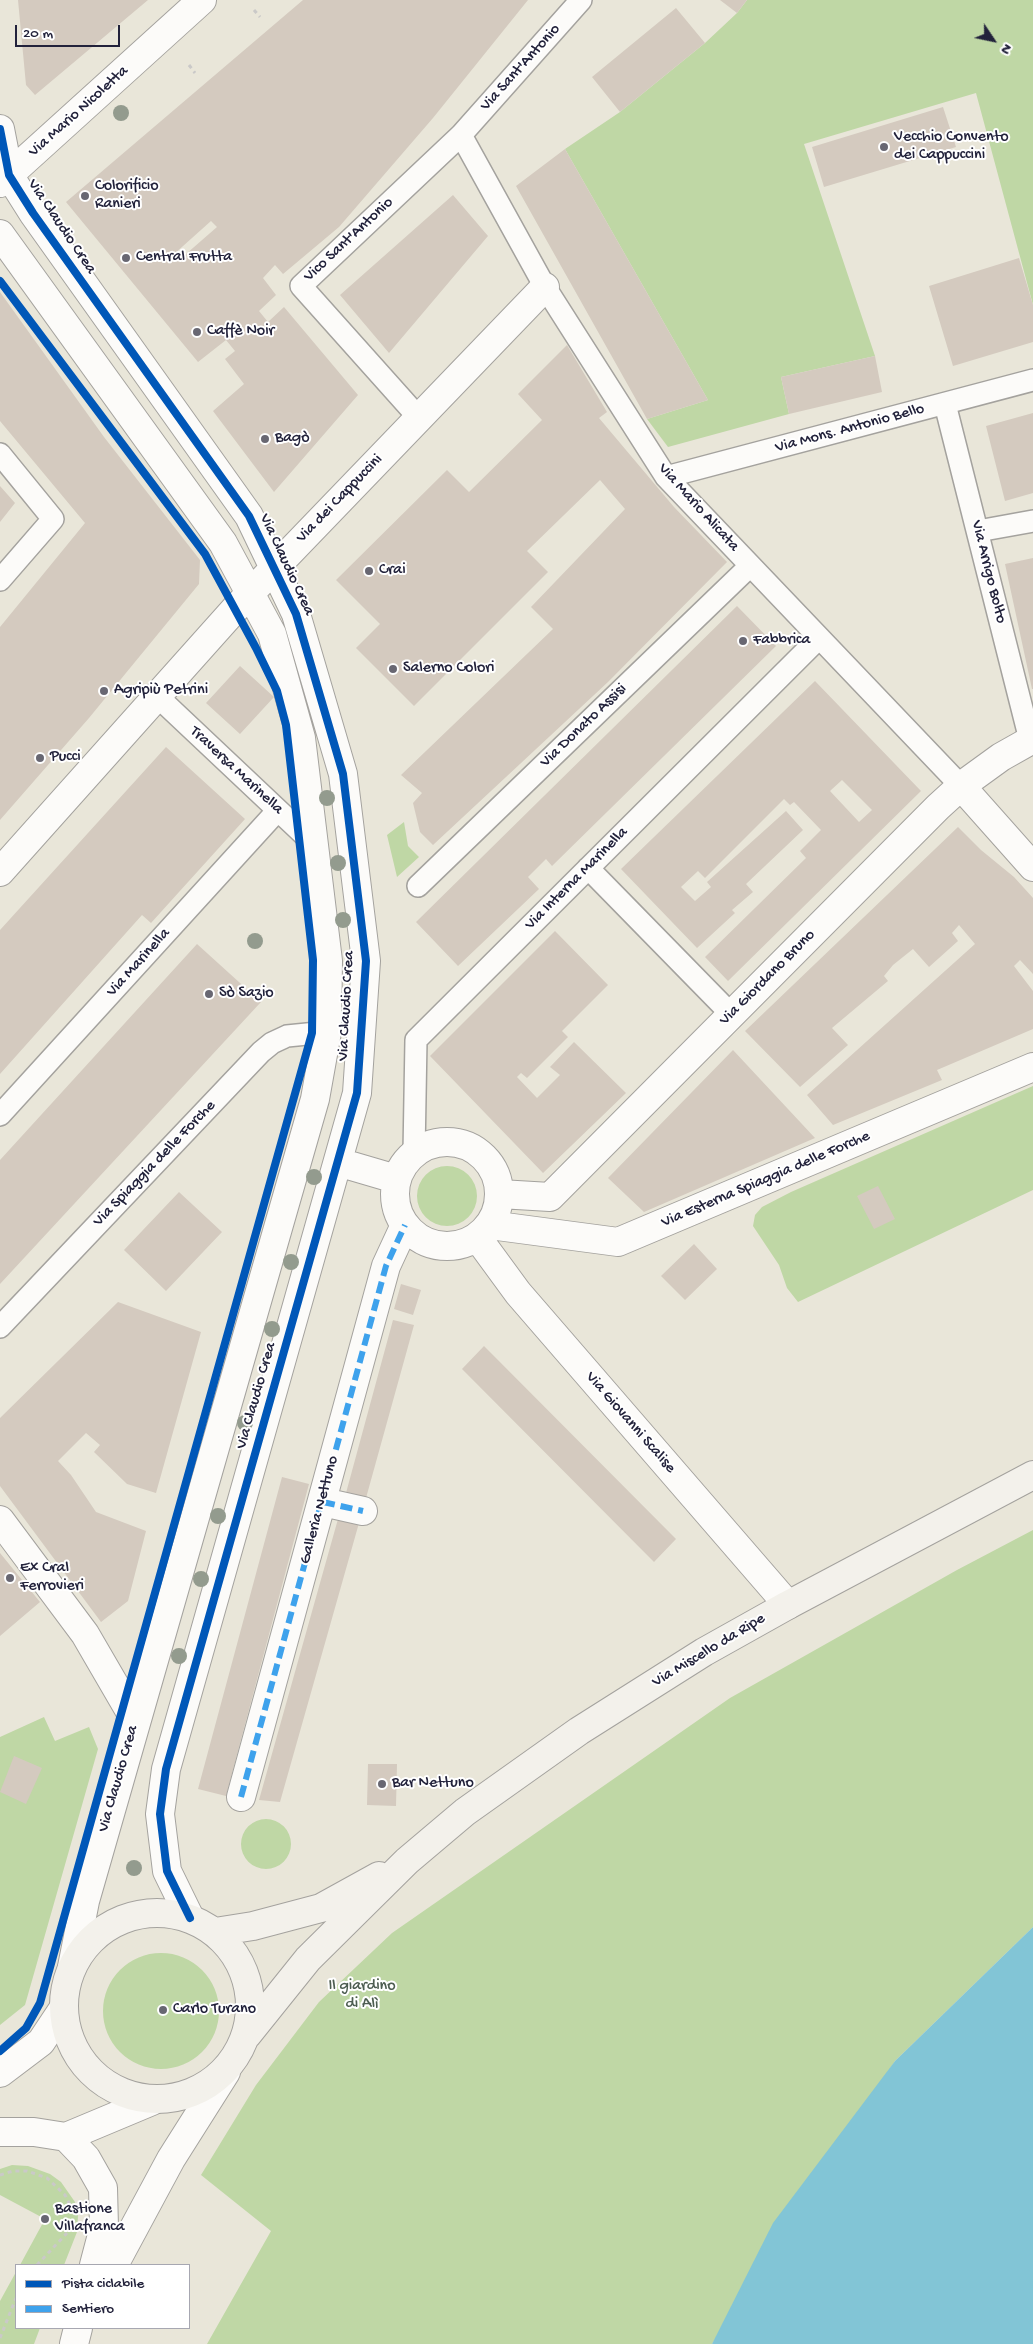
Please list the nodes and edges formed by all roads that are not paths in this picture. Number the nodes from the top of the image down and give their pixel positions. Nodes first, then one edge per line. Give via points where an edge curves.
1 (202, 0) edge
2 (581, 0) edge
3 (0, 129) edge
4 (461, 135) junction
5 (4, 179) edge
6 (0, 234) edge
7 (545, 287) junction
8 (1033, 380) edge
9 (946, 404) junction
10 (419, 418) junction
11 (0, 454) edge
12 (666, 477) junction
13 (1033, 521) edge
14 (978, 531) junction
15 (750, 566) junction
16 (275, 567) junction
17 (0, 580) edge
18 (250, 594) junction
19 (819, 638) junction
20 (157, 696) junction
21 (1032, 739) edge
22 (961, 786) junction
23 (278, 810) junction
24 (315, 845) junction
25 (1033, 867) edge
26 (588, 868) junction
27 (0, 872) edge
28 (418, 886) dead end
29 (731, 1014) junction
30 (327, 1032) junction
31 (1033, 1068) edge
32 (0, 1115) edge
33 (414, 1153) junction
34 (338, 1162) junction
35 (396, 1180) junction
36 (500, 1194) junction
37 (405, 1225) junction
38 (483, 1231) junction
39 (0, 1327) edge
40 (1033, 1475) edge
41 (323, 1502) junction
42 (363, 1511) dead end
43 (0, 1520) edge
44 (788, 1605) junction
45 (135, 1720) junction
46 (240, 1797) dead end
47 (407, 1861) junction
48 (190, 1918) junction
49 (215, 1932) junction
50 (72, 1968) junction
51 (63, 2009) junction
52 (247, 2035) junction
53 (2, 2071) edge
54 (226, 2072) junction
55 (152, 2101) junction
56 (0, 2132) edge
57 (66, 2136) junction
58 (94, 2264) edge
59 (115, 2264) edge

1 - 5 street, Via Mario Nicoletta
2 - 4 lane, Via Sant'Antonio
3 - 5 street, Via Claudio Crea
4 - 7 lane, Via Mario Alicata
4 - 10 lane, Vico Sant'Antonio via 301,286
5 - 16 street, Via Claudio Crea via 33,213 249,516
6 - 18 street, Via Claudio Crea via 223,543
7 - 10 street, Via dei Cappuccini
7 - 12 lane, Via Mario Alicata
8 - 9 lane, Via Mons. Antonio Bello
9 - 12 lane, Via Mons. Antonio Bello
9 - 14 lane, Via Arrigo Bolto
10 - 16 street, Via dei Cappuccini
11 - 17 lane via 54,519
12 - 15 lane, Via Mario Alicata
13 - 14 lane
14 - 21 lane, Via Arrigo Bolto
15 - 19 lane, Via Mario Alicata
15 - 28 lane, Via Donato Assisi
16 - 18 street, Via dei Cappuccini
16 - 34 street, Via Claudio Crea via 296,614 343,774 366,962 357,1093
18 - 20 street, Via dei Cappuccini
18 - 24 street, Via Claudio Crea via 272,634 302,738
19 - 22 lane, Via Mario Alicata
19 - 26 lane, Via Interna Marinella
20 - 23 lane, Traversa Marinella
20 - 27 street, Via dei Cappuccini
21 - 22 street, Via Giordano Bruno via 1000,757
22 - 25 street
22 - 29 street, Via Giordano Bruno
23 - 24 lane, Traversa Marinella
23 - 32 lane, Via Marinella
24 - 30 street, Via Claudio Crea via 328,961
26 - 29 lane
26 - 33 lane, Via Interna Marinella via 416,1040
29 - 36 street, Via Giordano Bruno via 550,1197
30 - 39 lane, Via Spiaggia delle Forche via 287,1036 261,1052
30 - 45 street, Via Claudio Crea via 315,1100 285,1210
31 - 38 street, Via Esterna Spiaggia delle Forche via 618,1242
33 - 35 street
33 - 36 street via 431,1144 449,1141 462,1144 488,1161 497,1177
34 - 35 street
34 - 48 street, Via Claudio Crea via 166,1769 160,1814 167,1871
35 - 37 street via 395,1204
36 - 38 street via 498,1209
37 - 38 street via 418,1238 435,1246 461,1245
37 - 41 street, Galleria Nettuno via 386,1266
38 - 44 street, Via Giovanni Scalise via 518,1293
40 - 44 main road, Via Miscello da Ripe
41 - 42 street
41 - 46 street, Galleria Nettuno
43 - 45 street via 85,1634
44 - 47 main road, Via Miscello da Ripe via 704,1652 579,1731 465,1812
45 - 50 street, Via Claudio Crea via 84,1901
47 - 49 main road via 321,1908 253,1926
47 - 52 main road via 308,1959
48 - 49 main road
48 - 50 main road via 160,1912 122,1919 88,1943
49 - 52 main road via 242,1965 252,2003
50 - 51 main road
51 - 53 street via 41,2042
51 - 55 main road via 71,2045 93,2075 120,2093
52 - 54 main road
54 - 55 main road via 196,2092
54 - 59 street via 172,2159
55 - 57 street
56 - 57 street
57 - 58 street via 86,2158 103,2188 104,2227

